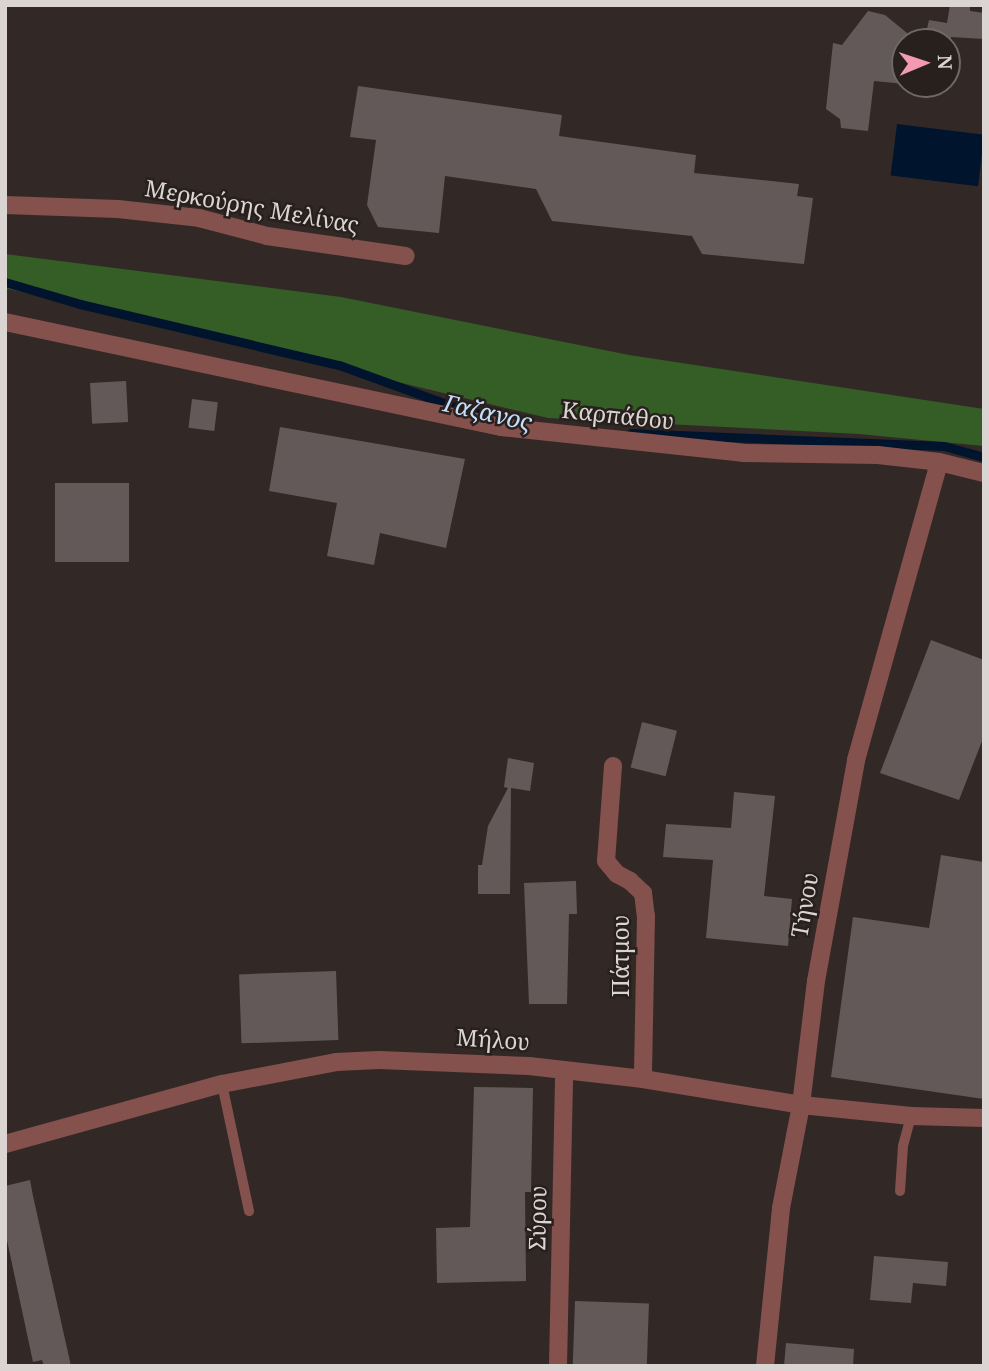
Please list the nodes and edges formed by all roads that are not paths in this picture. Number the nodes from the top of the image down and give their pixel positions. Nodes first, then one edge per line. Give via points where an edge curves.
1 (5, 205) edge
2 (406, 256) dead end
3 (5, 322) edge
4 (939, 462) junction
5 (984, 473) edge
6 (613, 766) dead end
7 (564, 1070) junction
8 (643, 1079) junction
9 (222, 1084) junction
10 (801, 1104) junction
11 (911, 1116) junction
12 (984, 1118) edge
13 (5, 1144) edge
14 (900, 1191) dead end
15 (250, 1211) dead end
16 (558, 1366) edge
17 (765, 1366) edge

1 - 2 street, Μερκούρης Μελίνας via 118,209 199,218 267,236
3 - 4 street, Καρπάθου via 502,428 743,453 878,455
4 - 5 street, Καρπάθου
4 - 10 street, Τήνου via 856,760 816,981
6 - 8 street, Πάτμου via 606,861 643,893 646,916
7 - 8 street, Μήλου
7 - 9 street, Μήλου via 379,1060 336,1062
7 - 16 street, Σύρου
8 - 10 street, Μήλου
9 - 13 street, Μήλου
9 - 15 lane
10 - 11 street, Μήλου
10 - 17 street, Τήνου via 781,1208
11 - 12 street, Μήλου
11 - 14 lane via 903,1146

